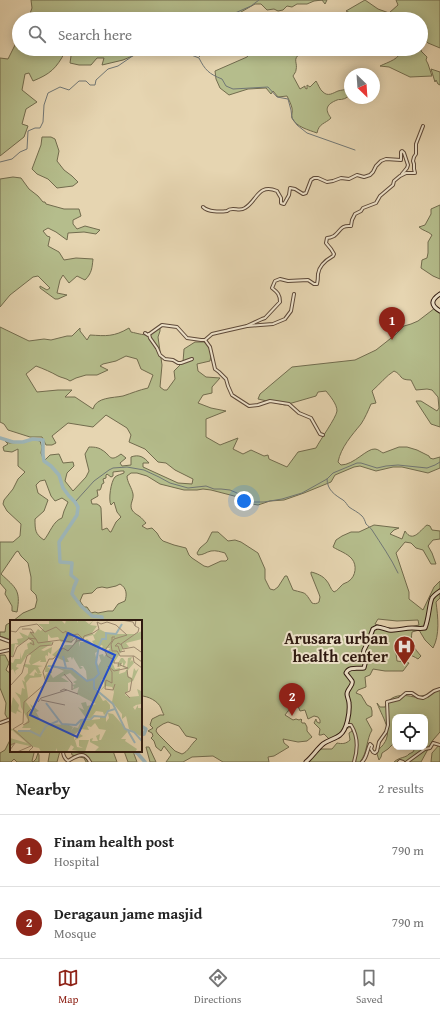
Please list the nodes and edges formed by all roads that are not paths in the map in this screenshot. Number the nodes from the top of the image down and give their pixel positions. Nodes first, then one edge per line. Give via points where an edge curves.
1 (423, 126) dead end
2 (401, 176) junction
3 (203, 207) dead end
4 (294, 294) dead end
5 (440, 294) edge
6 (440, 312) edge
7 (247, 326) junction
8 (145, 333) dead end
9 (149, 334) junction
10 (205, 340) junction
11 (192, 359) dead end
12 (323, 435) dead end
13 (440, 591) edge
14 (0, 638) edge
15 (10, 642) edge
16 (10, 650) edge
17 (0, 652) edge
18 (440, 689) edge
19 (10, 719) edge
20 (0, 723) edge
21 (344, 730) junction
22 (440, 745) edge
23 (63, 752) edge
24 (90, 762) edge
25 (306, 762) edge
26 (354, 762) edge
27 (362, 762) edge
28 (399, 762) edge
29 (403, 762) edge
30 (407, 762) edge

1 - 2 street via 413,161 415,173
2 - 3 street via 408,165 402,151 401,160 381,160 370,175 357,175 349,180 341,178 333,182 314,178 303,194 290,188 284,204 281,203 277,190 266,188 243,210 210,211
2 - 7 street via 376,203 355,214 351,226 345,226 336,235 327,238 326,244 334,254 320,267 317,284 308,280 275,281 272,288 278,293 280,302 265,318
4 - 7 street via 291,311 285,319 273,324
5 - 6 main road via 433,302 434,307
7 - 10 street via 212,334
8 - 9 street
9 - 10 street via 162,325 177,327 187,338
9 - 11 street via 160,355 165,359 178,363
10 - 12 street via 210,347 215,369 226,379 233,396 249,406 270,401 289,404 299,413 311,418
13 - 21 main road via 432,598 425,628 373,629 364,650 364,668 350,668 346,673 352,684 347,695 349,711
14 - 15 street
16 - 17 street
18 - 27 street via 423,698 406,693 399,699 387,702 386,732 376,753 370,744
19 - 20 street
21 - 25 main road via 338,737 324,743
21 - 26 street via 351,725 356,736 357,751
22 - 30 street via 433,743 430,748
23 - 24 street via 68,761 82,755
28 - 29 street

